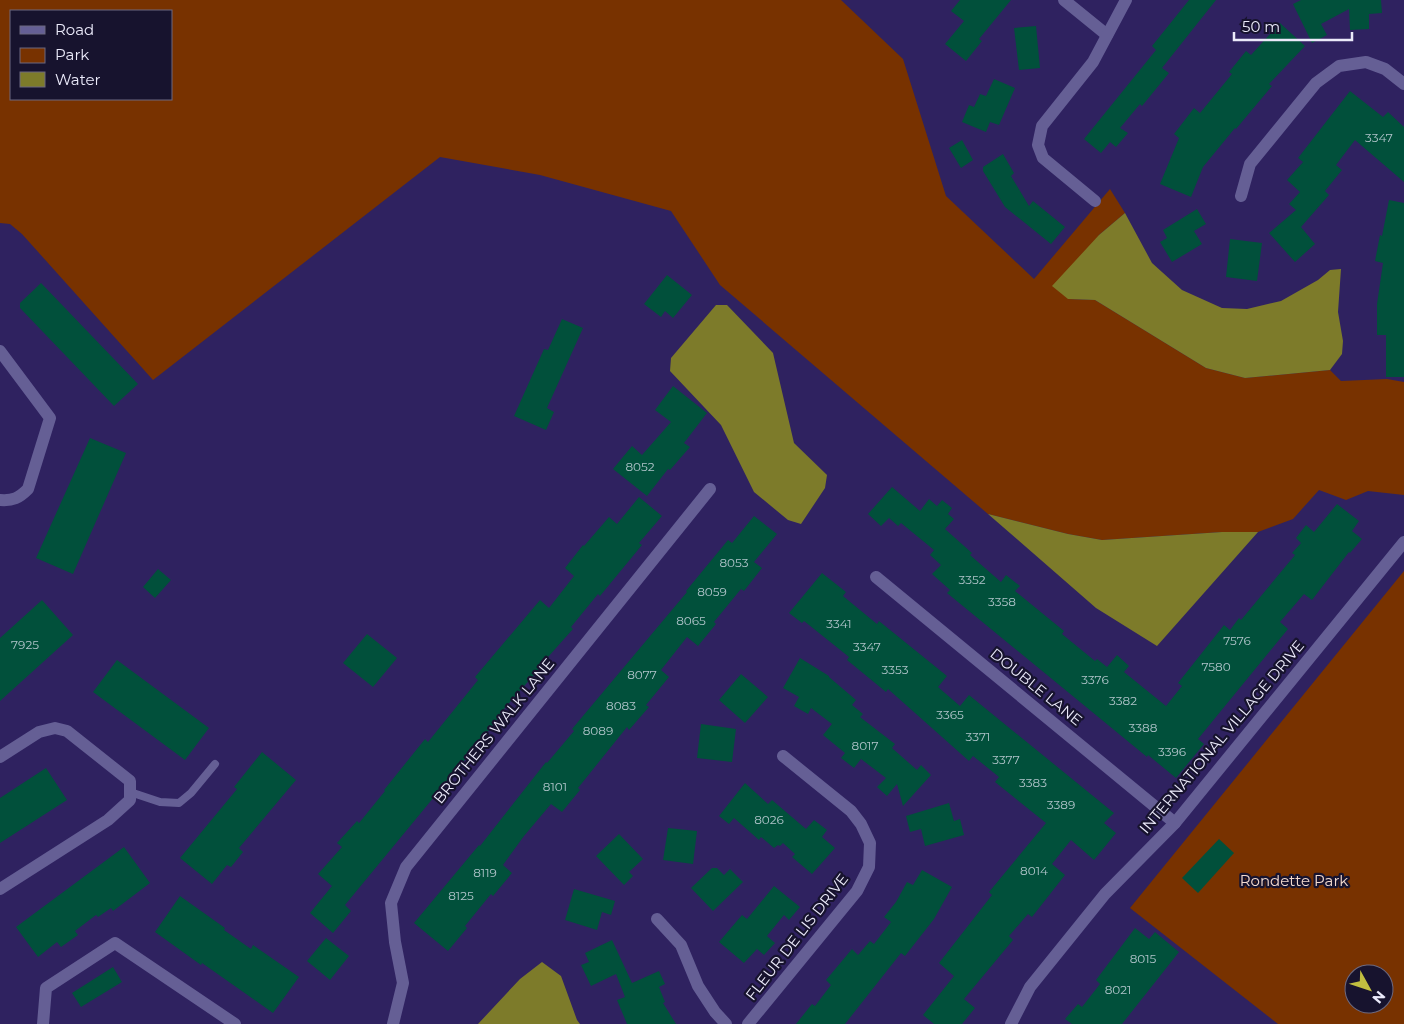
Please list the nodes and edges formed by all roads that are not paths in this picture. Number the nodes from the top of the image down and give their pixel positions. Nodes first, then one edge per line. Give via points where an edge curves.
1 (1064, 0) edge
2 (1126, 0) edge
3 (1107, 35) junction
4 (1404, 84) edge
5 (1240, 196) dead end
6 (1095, 201) dead end
7 (0, 352) edge
8 (710, 489) dead end
9 (0, 500) edge
10 (1404, 542) edge
11 (876, 577) dead end
12 (783, 756) dead end
13 (0, 757) edge
14 (215, 764) dead end
15 (130, 792) junction
16 (1175, 823) junction
17 (0, 889) edge
18 (658, 919) dead end
19 (43, 1024) edge
20 (235, 1024) edge
21 (393, 1024) edge
22 (726, 1024) edge
23 (748, 1024) edge
24 (1011, 1024) edge

1 - 3 street
2 - 3 street
3 - 6 street via 1093,62 1042,126 1038,145 1044,158
4 - 5 street via 1385,69 1366,62 1339,66 1316,83 1250,164
7 - 9 street via 50,418 28,488 9,501
8 - 21 street, BROTHERS WALK LANE via 406,867 391,903 403,983
10 - 16 street, INTERNATIONAL VILLAGE DRIVE
11 - 16 street, DOUBLE LANE
12 - 23 street, FLEUR DE LIS DRIVE via 861,824 870,843 869,867 857,890
13 - 15 street via 40,732 54,728 67,731 130,781
14 - 15 lane via 192,793 179,803 160,802
15 - 17 street via 130,800 108,820
16 - 24 street, INTERNATIONAL VILLAGE DRIVE via 1098,902 1030,987
18 - 22 street via 681,945 698,986
19 - 20 street via 46,988 115,943

